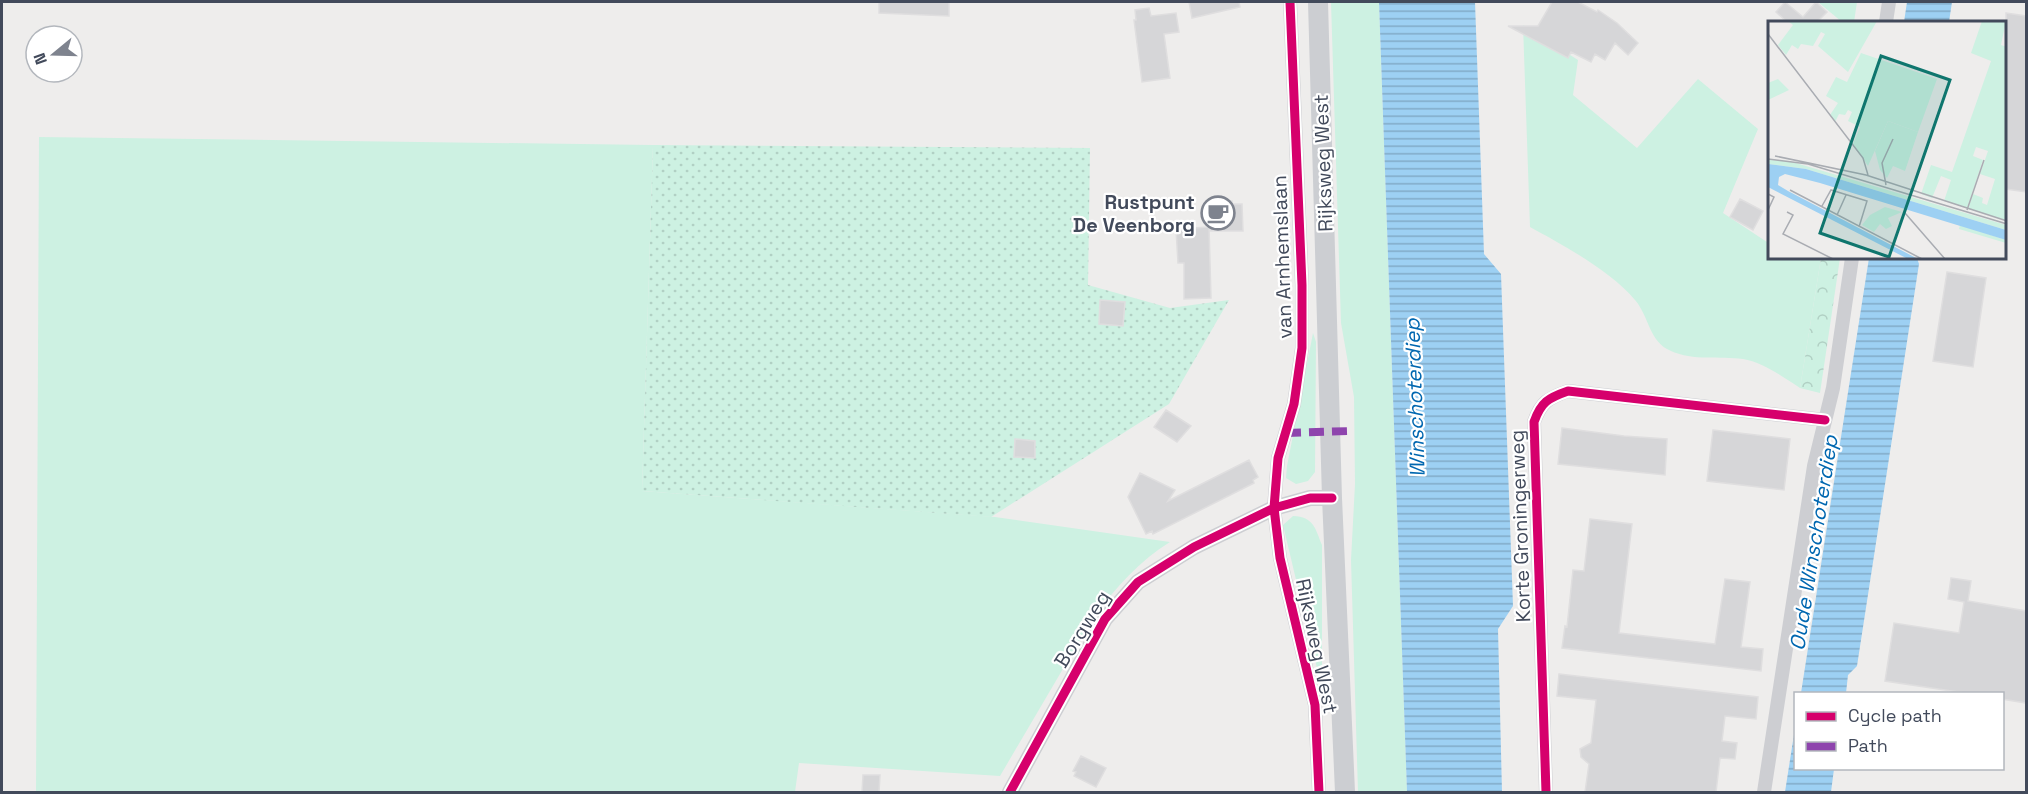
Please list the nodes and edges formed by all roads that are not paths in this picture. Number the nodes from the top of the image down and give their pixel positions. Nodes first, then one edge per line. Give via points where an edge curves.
1 (1290, 2) edge
2 (1318, 2) edge
3 (1889, 2) edge
4 (1886, 21) edge
5 (1852, 260) edge
6 (1825, 420) junction
7 (1332, 498) junction
8 (1274, 508) junction
9 (1010, 792) edge
10 (1319, 792) edge
11 (1345, 792) edge
12 (1546, 792) edge
13 (1764, 792) edge

1 - 8 street, van Arnhemslaan via 1302,348 1294,404 1278,458
2 - 7 main road, Rijksweg West
3 - 4 street
5 - 6 street
6 - 12 street, Korte Groningerweg via 1568,391 1552,396 1540,406 1534,422
6 - 13 street via 1814,466
7 - 8 street, Borgweg via 1310,498
7 - 11 main road, Rijksweg West
8 - 9 street, Borgweg via 1194,547 1145,576 1126,593 1105,619
8 - 10 street, Rijksweg West via 1280,558 1314,705

